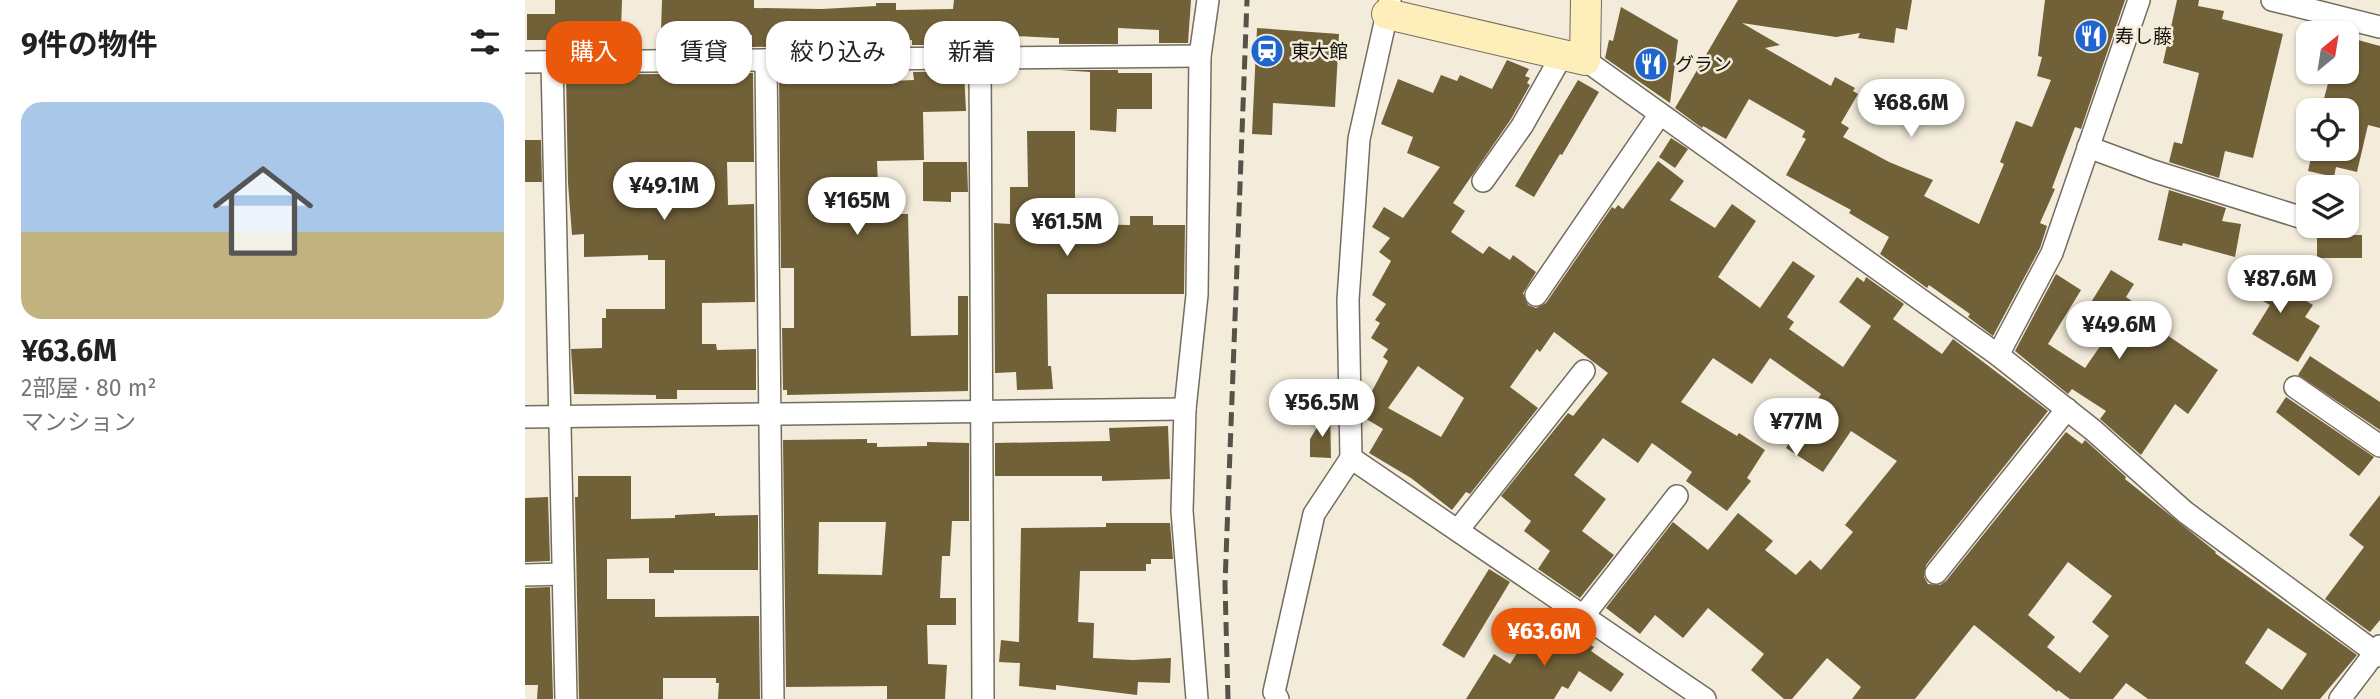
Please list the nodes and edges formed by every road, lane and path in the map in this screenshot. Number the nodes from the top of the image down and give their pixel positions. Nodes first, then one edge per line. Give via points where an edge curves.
1 (1208, 0) edge
2 (1586, 0) edge
3 (2139, 0) edge
4 (2272, 0) edge
5 (1388, 7) edge
6 (2380, 27) edge
7 (1200, 56) junction
8 (1020, 57) edge
9 (1573, 58) junction
10 (766, 60) edge
11 (642, 61) edge
12 (525, 62) edge
13 (546, 62) edge
14 (552, 84) edge
15 (766, 84) edge
16 (980, 84) edge
17 (1660, 114) junction
18 (2088, 147) junction
19 (1483, 181) dead end
20 (2296, 216) edge
21 (1536, 295) dead end
22 (1998, 355) junction
23 (1584, 371) dead end
24 (2295, 387) dead end
25 (1185, 409) junction
26 (2067, 409) junction
27 (982, 411) junction
28 (770, 413) junction
29 (525, 417) edge
30 (559, 417) junction
31 (2380, 446) edge
32 (1351, 458) junction
33 (1677, 496) dead end
34 (1458, 530) junction
35 (1936, 573) dead end
36 (563, 574) junction
37 (525, 575) edge
38 (1584, 615) junction
39 (2378, 651) edge
40 (566, 699) edge
41 (773, 699) edge
42 (983, 699) edge
43 (1197, 699) edge
44 (1278, 699) edge
45 (1705, 699) edge
46 (2340, 699) edge

1 - 7 street
2 - 9 street
3 - 18 street
4 - 6 street
5 - 9 street
5 - 32 street via 1359,139 1348,300
7 - 8 street
7 - 25 street via 1197,295
9 - 17 street
9 - 19 street
10 - 11 street
12 - 13 street
14 - 30 street
15 - 28 street
16 - 27 street
17 - 21 street
17 - 22 street
18 - 20 street
18 - 22 street via 2052,253
22 - 26 street
23 - 34 street
24 - 31 street
25 - 27 street
25 - 43 street via 1182,511
26 - 35 street
26 - 39 street via 2185,512
27 - 28 street
27 - 42 street
28 - 30 street
28 - 41 street
29 - 30 street
30 - 36 street
32 - 34 street
32 - 44 street via 1314,514 1273,692
33 - 38 street
34 - 38 street
36 - 37 street
36 - 40 street
38 - 45 street
39 - 46 street

